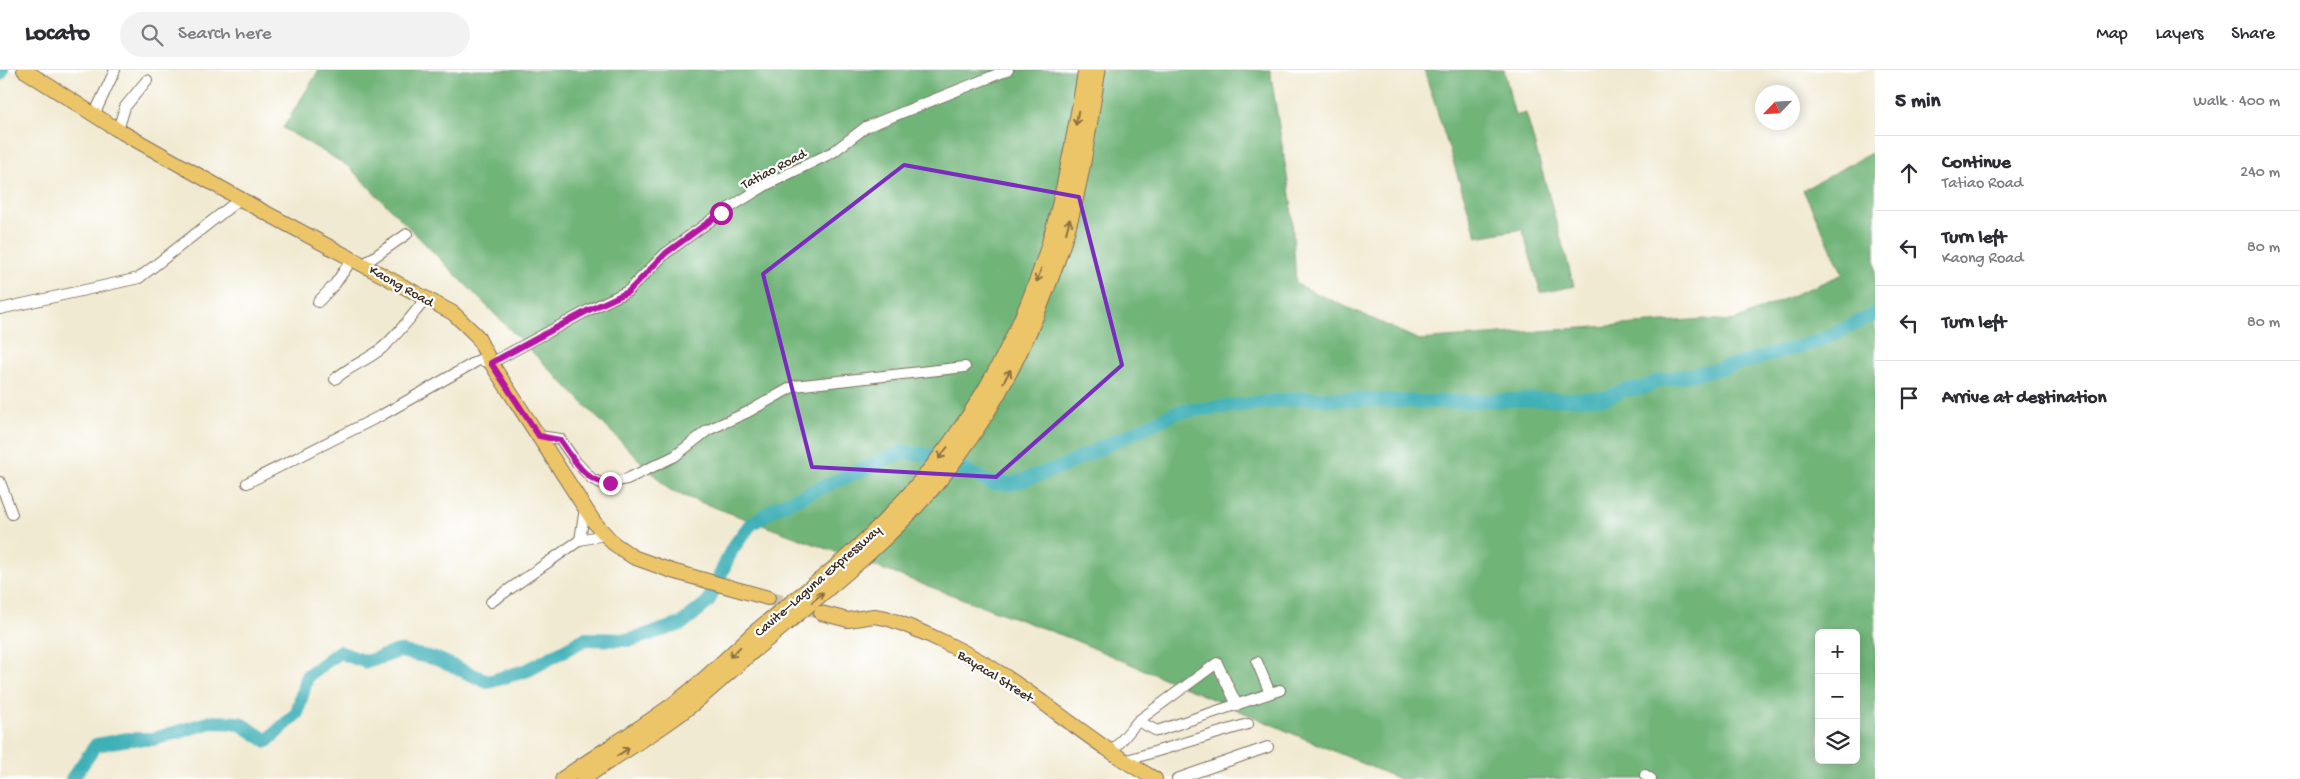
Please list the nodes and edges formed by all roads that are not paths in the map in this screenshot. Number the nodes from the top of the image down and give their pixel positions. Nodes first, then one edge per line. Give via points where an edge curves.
1 (24, 70) edge
2 (115, 70) edge
3 (1008, 70) edge
4 (1086, 70) edge
5 (1098, 70) edge
6 (147, 80) dead end
7 (94, 115) junction
8 (118, 130) junction
9 (240, 198) junction
10 (407, 234) dead end
11 (358, 261) junction
12 (426, 299) junction
13 (318, 302) dead end
14 (0, 309) edge
15 (491, 363) junction
16 (965, 367) dead end
17 (335, 379) dead end
18 (977, 416) junction
19 (539, 436) junction
20 (0, 482) edge
21 (247, 483) dead end
22 (908, 504) junction
23 (585, 508) junction
24 (12, 514) dead end
25 (604, 535) junction
26 (580, 540) junction
27 (768, 598) tunnel mouth
28 (491, 602) dead end
29 (821, 613) tunnel mouth
30 (1257, 662) dead end
31 (1237, 705) junction
32 (1138, 721) junction
33 (1248, 724) dead end
34 (1268, 747) dead end
35 (1111, 752) junction
36 (1124, 761) junction
37 (563, 779) edge
38 (583, 779) edge
39 (1155, 779) edge
40 (1177, 779) edge

1 - 7 main road, Kaong Road
2 - 7 street
3 - 15 street, Tatiao Road via 866,127 833,152 766,185 721,213 666,253 628,292
4 -> 18 highway, Cavite–Laguna Expressway via 1064,189 1050,243 1017,330
18 -> 5 highway, Cavite–Laguna Expressway via 1013,366 1042,303 1062,248 1077,192
6 - 8 street via 125,107
7 - 8 main road, Kaong Road
8 - 9 main road, Kaong Road
9 - 11 main road, Kaong Road
9 - 14 street via 139,278
10 - 11 street
11 - 12 main road, Kaong Road
11 - 13 street
12 - 15 main road, Kaong Road via 453,313 477,336
12 - 17 street via 383,348
15 - 19 main road, Kaong Road
15 - 21 street via 479,360 466,366 382,415
16 - 19 street via 794,386 708,430 675,456 627,479 610,483 601,484 592,479 560,440
18 - 22 highway, Cavite–Laguna Expressway via 943,454
19 - 23 main road, Kaong Road
20 - 24 street
22 -> 37 highway, Cavite–Laguna Expressway via 693,689
38 -> 22 highway, Cavite–Laguna Expressway via 702,697 844,575
23 - 25 main road, Kaong Road
23 - 26 street
25 - 26 street
25 - 27 main road, Kaong Road via 633,556
26 - 28 street
29 - 35 main road, Bayacal Street via 848,620 874,616 886,618 955,649 1002,675
30 - 31 street via 1275,691
31 - 32 street via 1157,732
31 - 32 street via 1218,663
32 - 35 street
33 - 36 street
34 - 40 street
35 - 36 main road, Bayacal Street
36 - 39 main road, Bayacal Street

